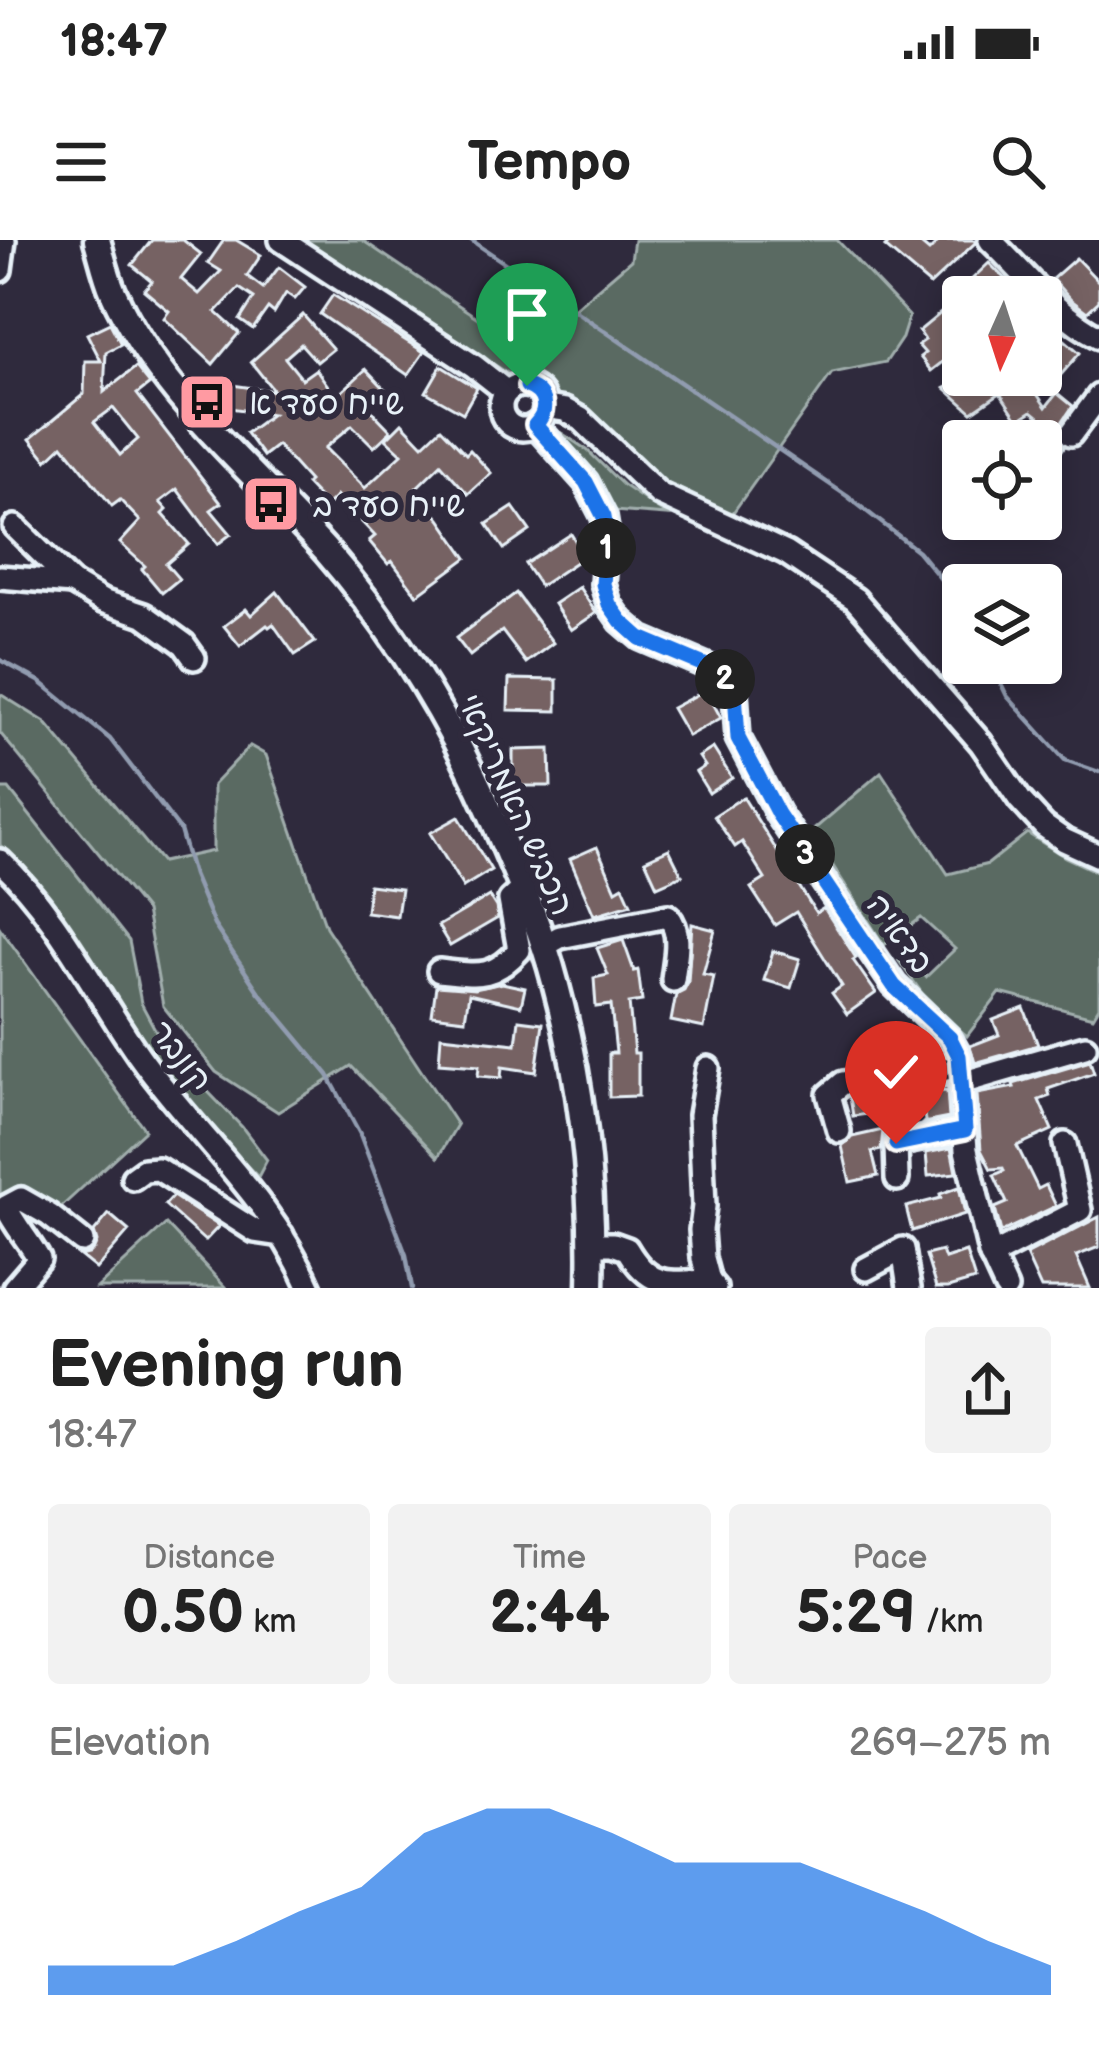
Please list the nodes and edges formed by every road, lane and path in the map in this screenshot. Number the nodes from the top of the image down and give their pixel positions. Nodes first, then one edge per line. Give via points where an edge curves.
1 (4, 240) edge
2 (97, 240) edge
3 (281, 240) edge
4 (990, 240) edge
5 (0, 270) edge
6 (1099, 337) edge
7 (507, 392) junction
8 (1099, 396) edge
9 (540, 416) junction
10 (1071, 434) dead end
11 (15, 527) dead end
12 (0, 578) edge
13 (72, 583) junction
14 (194, 658) dead end
15 (1099, 856) edge
16 (0, 861) edge
17 (523, 888) junction
18 (544, 946) junction
19 (439, 971) dead end
20 (673, 980) dead end
21 (1084, 1047) dead end
22 (708, 1069) dead end
23 (961, 1075) junction
24 (965, 1130) junction
25 (838, 1131) dead end
26 (1064, 1144) dead end
27 (133, 1178) dead end
28 (897, 1179) dead end
29 (282, 1235) junction
30 (82, 1240) dead end
31 (592, 1244) junction
32 (991, 1256) junction
33 (866, 1269) dead end
34 (712, 1284) edge
35 (14, 1288) edge
36 (310, 1288) edge
37 (591, 1288) edge
38 (909, 1288) edge
39 (1006, 1288) edge

1 - 5 street
2 - 17 main road, הכביש האמריקאי via 110,287 151,358 327,553 426,685
3 - 7 street
4 - 6 street via 1047,301
7 - 9 street via 520,385 540,393
7 - 9 street via 501,410 508,423 521,428
8 - 10 street
9 - 15 street via 565,410 581,419 659,494 786,553 855,598 1044,826
9 - 23 street, בדאיה via 604,517 609,604 640,638 709,667 735,692 738,738 778,814 894,986 950,1038
11 - 13 street
12 - 13 street
13 - 14 street via 144,615
16 - 29 street, קונבר via 43,910 170,1098
17 - 18 main road, הכביש האמריקאי
17 - 19 street via 510,900 519,950 503,968
18 - 20 street via 668,916 677,934
18 - 31 main road, הכביש האמריקאי via 583,1116
21 - 23 street
22 - 34 street via 700,1229
23 - 24 street, בדאיה
23 - 25 street via 843,1083 829,1095
24 - 28 street via 896,1144
24 - 32 street, בדאיה
26 - 32 street via 1080,1210
27 - 29 street via 158,1169 255,1231
29 - 36 street, קונבר
30 - 35 street via 21,1199 8,1205 39,1259
31 - 34 street via 627,1250 651,1278
31 - 37 main road, הכביש האמריקאי
32 - 39 street, בדאיה
33 - 38 street via 903,1249

